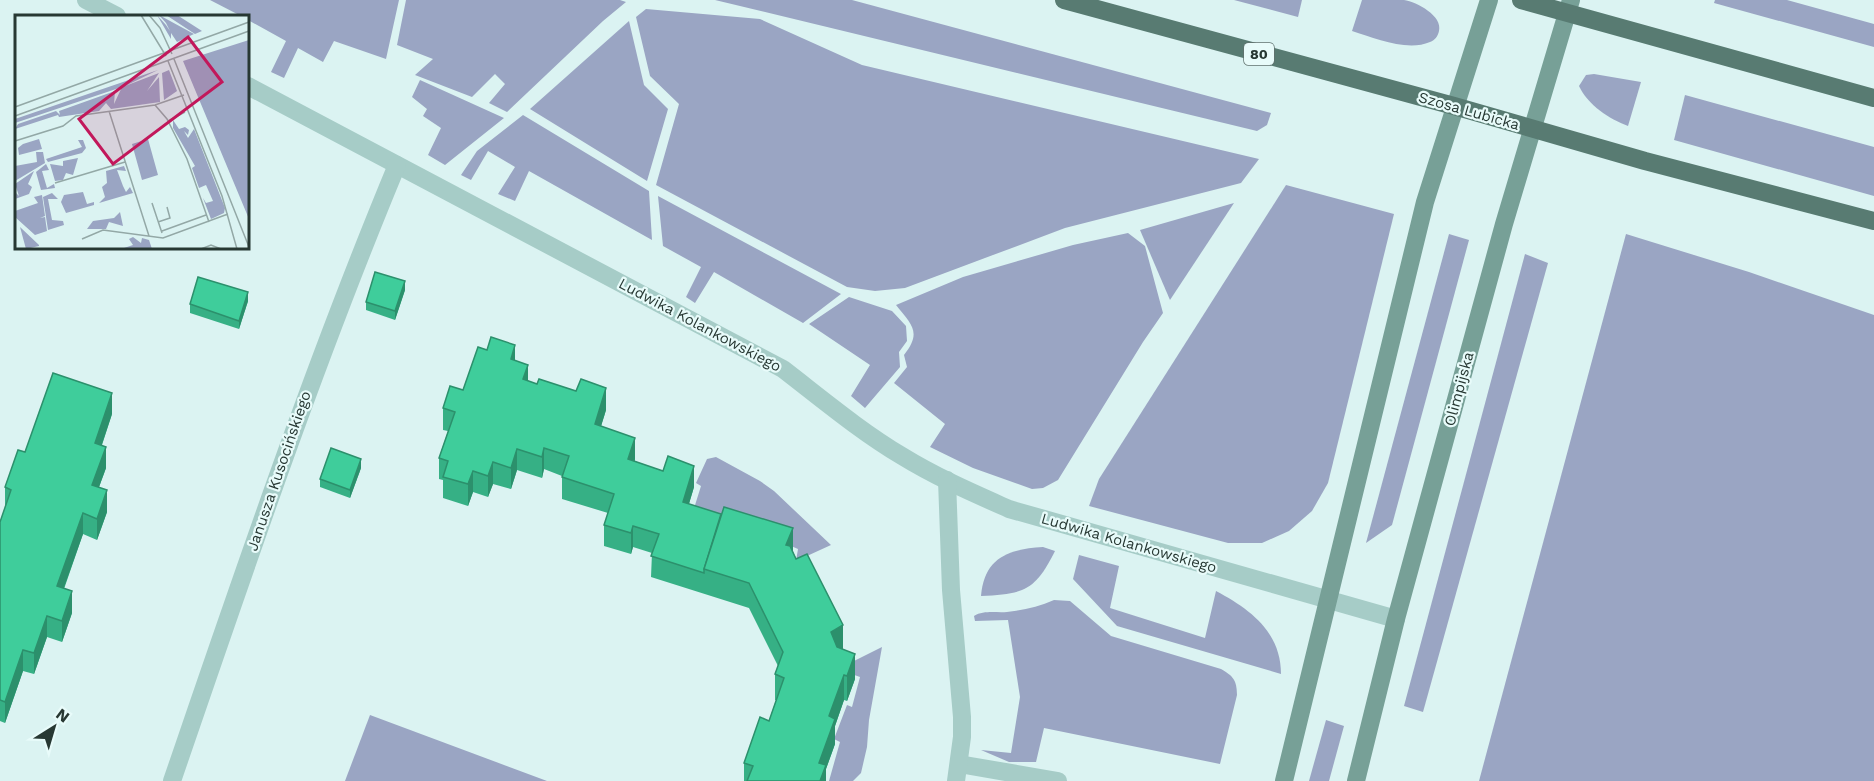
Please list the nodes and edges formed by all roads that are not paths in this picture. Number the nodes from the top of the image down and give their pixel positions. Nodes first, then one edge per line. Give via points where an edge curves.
1 (86, 0) edge
2 (1064, 0) edge
3 (1489, 0) edge
4 (1521, 0) edge
5 (1569, 7) edge
6 (115, 15) edge
7 (249, 87) edge
8 (1874, 98) edge
9 (1454, 106) junction
10 (1534, 130) junction
11 (397, 165) junction
12 (1874, 221) edge
13 (947, 480) junction
14 (1328, 599) junction
15 (1396, 619) junction
16 (957, 773) edge
17 (172, 781) edge
18 (1058, 781) edge
19 (1284, 781) edge
20 (1356, 781) edge

1 - 6 street
2 - 9 main road, Szosa Lubicka / 80
3 - 9 street
4 - 5 main road
5 - 8 main road
5 - 10 street, Olimpijska
7 - 11 street, Ludwika Kolankowskiego
9 - 10 main road, Szosa Lubicka / 80
9 - 14 street via 1425,202
10 - 12 main road, Szosa Lubicka / 80
10 - 15 street, Olimpijska via 1504,224
11 - 13 street, Ludwika Kolankowskiego via 783,369 893,450
11 - 17 street, Janusza Kusocińskiego via 311,379
13 - 14 street, Ludwika Kolankowskiego via 1009,509
13 - 16 street via 962,717
14 - 15 street, Ludwika Kolankowskiego
14 - 19 street
15 - 20 street, Olimpijska
16 - 18 street

